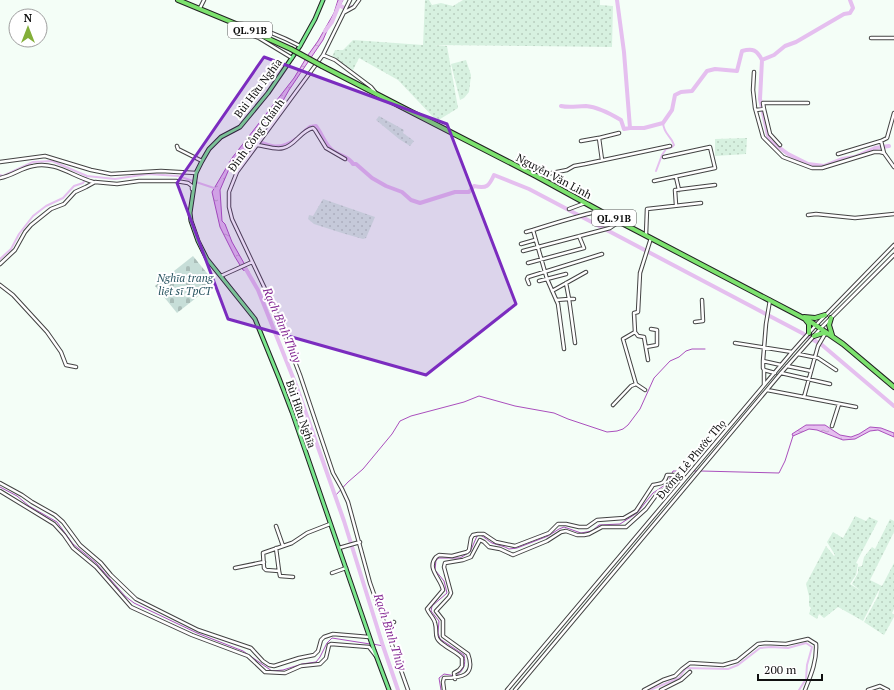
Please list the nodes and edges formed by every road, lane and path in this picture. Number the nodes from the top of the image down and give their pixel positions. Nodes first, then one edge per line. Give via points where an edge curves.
1 (178, 0) edge
2 (204, 0) edge
3 (323, 0) edge
4 (350, 0) edge
5 (359, 0) edge
6 (199, 9) junction
7 (346, 10) junction
8 (236, 24) junction
9 (871, 38) dead end
10 (894, 38) edge
11 (300, 46) junction
12 (322, 55) junction
13 (292, 58) junction
14 (754, 72) dead end
15 (375, 93) junction
16 (808, 103) dead end
17 (764, 109) junction
18 (757, 110) junction
19 (894, 113) edge
20 (619, 133) dead end
21 (598, 138) junction
22 (581, 142) dead end
23 (881, 142) junction
24 (257, 144) junction
25 (780, 145) dead end
26 (177, 146) dead end
27 (670, 146) dead end
28 (884, 152) junction
29 (838, 154) dead end
30 (664, 157) dead end
31 (344, 159) dead end
32 (602, 160) junction
33 (202, 161) junction
34 (0, 162) edge
35 (894, 167) edge
36 (195, 175) junction
37 (536, 176) junction
38 (676, 177) junction
39 (0, 178) edge
40 (654, 181) dead end
41 (93, 182) junction
42 (715, 185) dead end
43 (193, 187) junction
44 (679, 190) junction
45 (586, 203) junction
46 (701, 203) dead end
47 (676, 205) junction
48 (569, 209) dead end
49 (600, 210) junction
50 (894, 214) edge
51 (808, 215) dead end
52 (620, 222) junction
53 (533, 230) junction
54 (526, 232) dead end
55 (646, 235) junction
56 (579, 236) junction
57 (651, 238) junction
58 (535, 240) junction
59 (521, 244) dead end
60 (894, 245) edge
61 (537, 247) junction
62 (523, 251) dead end
63 (602, 254) dead end
64 (894, 255) edge
65 (541, 260) junction
66 (252, 262) junction
67 (528, 263) dead end
68 (0, 264) edge
69 (544, 271) junction
70 (586, 272) dead end
71 (566, 274) dead end
72 (221, 276) junction
73 (547, 279) junction
74 (539, 281) dead end
75 (566, 283) junction
76 (529, 284) dead end
77 (0, 285) edge
78 (552, 291) junction
79 (569, 299) junction
80 (574, 299) dead end
81 (556, 300) junction
82 (702, 300) dead end
83 (770, 300) junction
84 (825, 315) junction
85 (803, 317) junction
86 (831, 318) junction
87 (695, 322) dead end
88 (816, 325) junction
89 (822, 328) junction
90 (651, 329) dead end
91 (634, 332) junction
92 (809, 333) junction
93 (826, 333) junction
94 (832, 335) junction
95 (814, 336) junction
96 (575, 343) dead end
97 (735, 343) dead end
98 (646, 347) junction
99 (764, 347) junction
100 (564, 349) dead end
101 (792, 352) junction
102 (798, 354) junction
103 (815, 358) junction
104 (648, 360) dead end
105 (763, 361) junction
106 (781, 365) junction
107 (787, 366) junction
108 (76, 367) dead end
109 (764, 370) junction
110 (836, 370) dead end
111 (811, 371) junction
112 (775, 373) junction
113 (781, 373) junction
114 (809, 379) junction
115 (636, 384) junction
116 (830, 384) dead end
117 (764, 386) junction
118 (894, 387) edge
119 (645, 390) dead end
120 (767, 390) junction
121 (755, 396) junction
122 (804, 397) junction
123 (759, 399) junction
124 (839, 404) junction
125 (612, 405) dead end
126 (856, 407) dead end
127 (832, 426) dead end
128 (0, 483) edge
129 (0, 491) edge
130 (672, 495) junction
131 (677, 498) junction
132 (330, 524) junction
133 (276, 526) dead end
134 (360, 542) junction
135 (283, 546) junction
136 (276, 548) junction
137 (339, 548) junction
138 (264, 562) junction
139 (235, 568) dead end
140 (346, 568) junction
141 (279, 571) junction
142 (332, 573) dead end
143 (293, 577) dead end
144 (394, 622) dead end
145 (385, 625) junction
146 (556, 631) junction
147 (561, 635) junction
148 (370, 638) junction
149 (376, 656) junction
150 (690, 672) dead end
151 (454, 677) junction
152 (388, 690) edge
153 (408, 690) edge
154 (444, 690) edge
155 (507, 690) edge
156 (515, 690) edge
157 (644, 690) edge
158 (661, 690) edge
159 (805, 690) edge
160 (868, 690) edge
161 (888, 690) edge

1 - 6 highway, QL.91B
2 - 6 street
3 - 11 main road, Bùi Hữu Nghĩa
4 - 7 street, Đinh Công Chánh
5 - 7 street via 352,9
6 - 8 highway, QL.91B
7 - 12 street, Đinh Công Chánh
8 - 11 street via 246,24
8 - 13 street via 239,30 259,38
8 - 15 highway, Nguyễn Văn Linh / QL.91B, bridge via 291,49
9 - 10 street
11 - 13 main road, Bùi Hữu Nghĩa
12 - 15 street via 335,60 372,86
12 - 24 street, Đinh Công Chánh
13 - 33 main road, Bùi Hữu Nghĩa via 245,122 220,137
14 - 18 street via 752,84
15 - 37 highway, Nguyễn Văn Linh / QL.91B
16 - 17 street via 763,102
17 - 18 street
17 - 25 street via 770,134
18 - 28 street via 765,140 783,157 810,167 826,167 874,152
19 - 23 street via 887,138
20 - 21 street
21 - 22 street
21 - 32 street
23 - 28 street
23 - 29 street
24 - 31 street via 284,148 313,128 326,148
24 - 66 street, Đinh Công Chánh via 237,172 229,196 232,219
26 - 33 street via 178,149
27 - 32 street
28 - 35 street
30 - 38 street via 710,148 715,168
32 - 37 street
33 - 36 main road, Bùi Hữu Nghĩa
34 - 36 street via 45,156 111,174 161,171
36 - 43 main road, Bùi Hữu Nghĩa
37 - 45 highway, Nguyễn Văn Linh / QL.91B
38 - 40 street
38 - 44 street
39 - 41 street via 27,167 41,165 54,166
41 - 43 street via 117,184 180,181
41 - 68 street via 75,192 64,204 41,216 28,228 15,250
42 - 44 street
43 - 72 main road, Bùi Hữu Nghĩa via 191,221 203,253
44 - 47 street via 675,190
45 - 48 street
45 - 49 highway, Nguyễn Văn Linh / QL.91B
46 - 47 street
47 - 55 street via 647,209
49 - 52 highway, Nguyễn Văn Linh / QL.91B
49 - 53 street
50 - 51 street via 855,218
52 - 55 highway, Nguyễn Văn Linh / QL.91B
52 - 56 street via 610,228
53 - 54 street
53 - 58 street
55 - 57 highway, Nguyễn Văn Linh / QL.91B
56 - 61 street
56 - 65 street via 584,248
57 - 83 highway, Nguyễn Văn Linh / QL.91B
57 - 91 street via 640,272
58 - 59 street
58 - 61 street
60 - 84 street, Đường Lê Phước Thọ
61 - 62 street
61 - 65 street
63 - 69 street
64 - 86 street, Đường Lê Phước Thọ
65 - 67 street
65 - 69 street
66 - 72 street
66 - 134 street, Đinh Công Chánh via 275,310 304,385 333,473 342,489
69 - 73 street
69 - 76 street via 527,278
70 - 75 street
71 - 73 street
72 - 132 main road, Bùi Hữu Nghĩa via 255,319 279,378
73 - 74 street
73 - 78 street
75 - 78 street
75 - 79 street
77 - 108 street via 43,327 58,346 66,365
78 - 81 street
79 - 80 street
79 - 81 street
79 - 96 street
81 - 100 street
82 - 87 street via 703,321
83 - 85 highway, Nguyễn Văn Linh / QL.91B
83 - 99 street
84 - 85 highway via 815,318
84 - 88 street, Đường Lê Phước Thọ
85 - 88 highway, Nguyễn Văn Linh / QL.91B
85 - 92 highway via 809,324
86 - 89 street, Đường Lê Phước Thọ
86 - 94 highway via 829,326
88 - 89 highway, Nguyễn Văn Linh / QL.91B
88 - 92 street, Đường Lê Phước Thọ
89 - 93 highway, Nguyễn Văn Linh / QL.91B
89 - 95 street, Đường Lê Phước Thọ
90 - 98 street via 656,330 657,346
91 - 98 street via 644,337
91 - 115 street via 623,341
92 - 101 street, Đường Lê Phước Thọ
93 - 94 highway, Nguyễn Văn Linh / QL.91B
93 - 95 highway
93 - 103 street via 818,346
94 - 118 highway, Nguyễn Văn Linh / QL.91B
95 - 102 street, Đường Lê Phước Thọ
97 - 99 street
98 - 104 street
99 - 101 street
99 - 105 street
101 - 106 street, Đường Lê Phước Thọ
102 - 103 street
102 - 107 street, Đường Lê Phước Thọ
103 - 110 street
103 - 111 street
105 - 106 street
105 - 109 street
106 - 112 street, Đường Lê Phước Thọ
107 - 111 street
107 - 113 street, Đường Lê Phước Thọ
109 - 112 street
109 - 117 street
111 - 114 street
112 - 117 street, Đường Lê Phước Thọ
113 - 114 street
113 - 120 street, Đường Lê Phước Thọ
114 - 116 street
114 - 122 street
115 - 119 street
115 - 125 street
117 - 121 street, Đường Lê Phước Thọ
120 - 122 street
120 - 123 street, Đường Lê Phước Thọ
121 - 123 street
121 - 130 street, Đường Lê Phước Thọ
122 - 124 street
123 - 131 street, Đường Lê Phước Thọ
124 - 126 street
124 - 127 street
128 - 148 street via 55,515 80,545 136,599 198,630 251,648 269,665 274,666 314,655 321,640 333,634
129 - 149 street via 54,524 73,548 96,567 131,607 192,635 248,656 265,672 285,674 301,666 320,664 326,658 330,644 369,647
130 - 131 street
130 - 146 street, Đường Lê Phước Thọ
131 - 147 street, Đường Lê Phước Thọ
132 - 135 street
132 - 137 main road, Bùi Hữu Nghĩa
133 - 135 street
134 - 137 street
134 - 145 street, Đinh Công Chánh via 370,583
135 - 136 street
136 - 138 street via 263,553
136 - 141 street
137 - 140 main road, Bùi Hữu Nghĩa
138 - 139 street
138 - 141 street via 266,570
140 - 142 street
140 - 148 main road, Bùi Hữu Nghĩa
141 - 143 street via 280,576
144 - 145 street
145 - 153 street, Đinh Công Chánh
146 - 147 street
146 - 155 street, Đường Lê Phước Thọ
147 - 156 street, Đường Lê Phước Thọ
148 - 149 main road, Bùi Hữu Nghĩa
149 - 152 main road
150 - 158 street via 681,680
151 - 151 street via 465,675 470,664 468,654 443,636 443,620 436,611 450,593 445,563 471,556 480,540 489,547 513,555 547,541 561,532 584,535 602,527 626,527 646,509 657,494 671,486 674,475 667,475 665,481 653,485 636,511 624,518 597,520 587,527 560,524 549,533 515,546 496,542 484,534 474,534 467,552 436,557 432,563 433,572 443,590 427,609 435,624 437,638 462,658 462,666 454,672
151 - 154 street via 444,678
157 - 159 street via 676,676 690,663 728,664 737,661 758,644 786,644 806,639 816,644 816,655 813,673
160 - 161 street via 880,686

